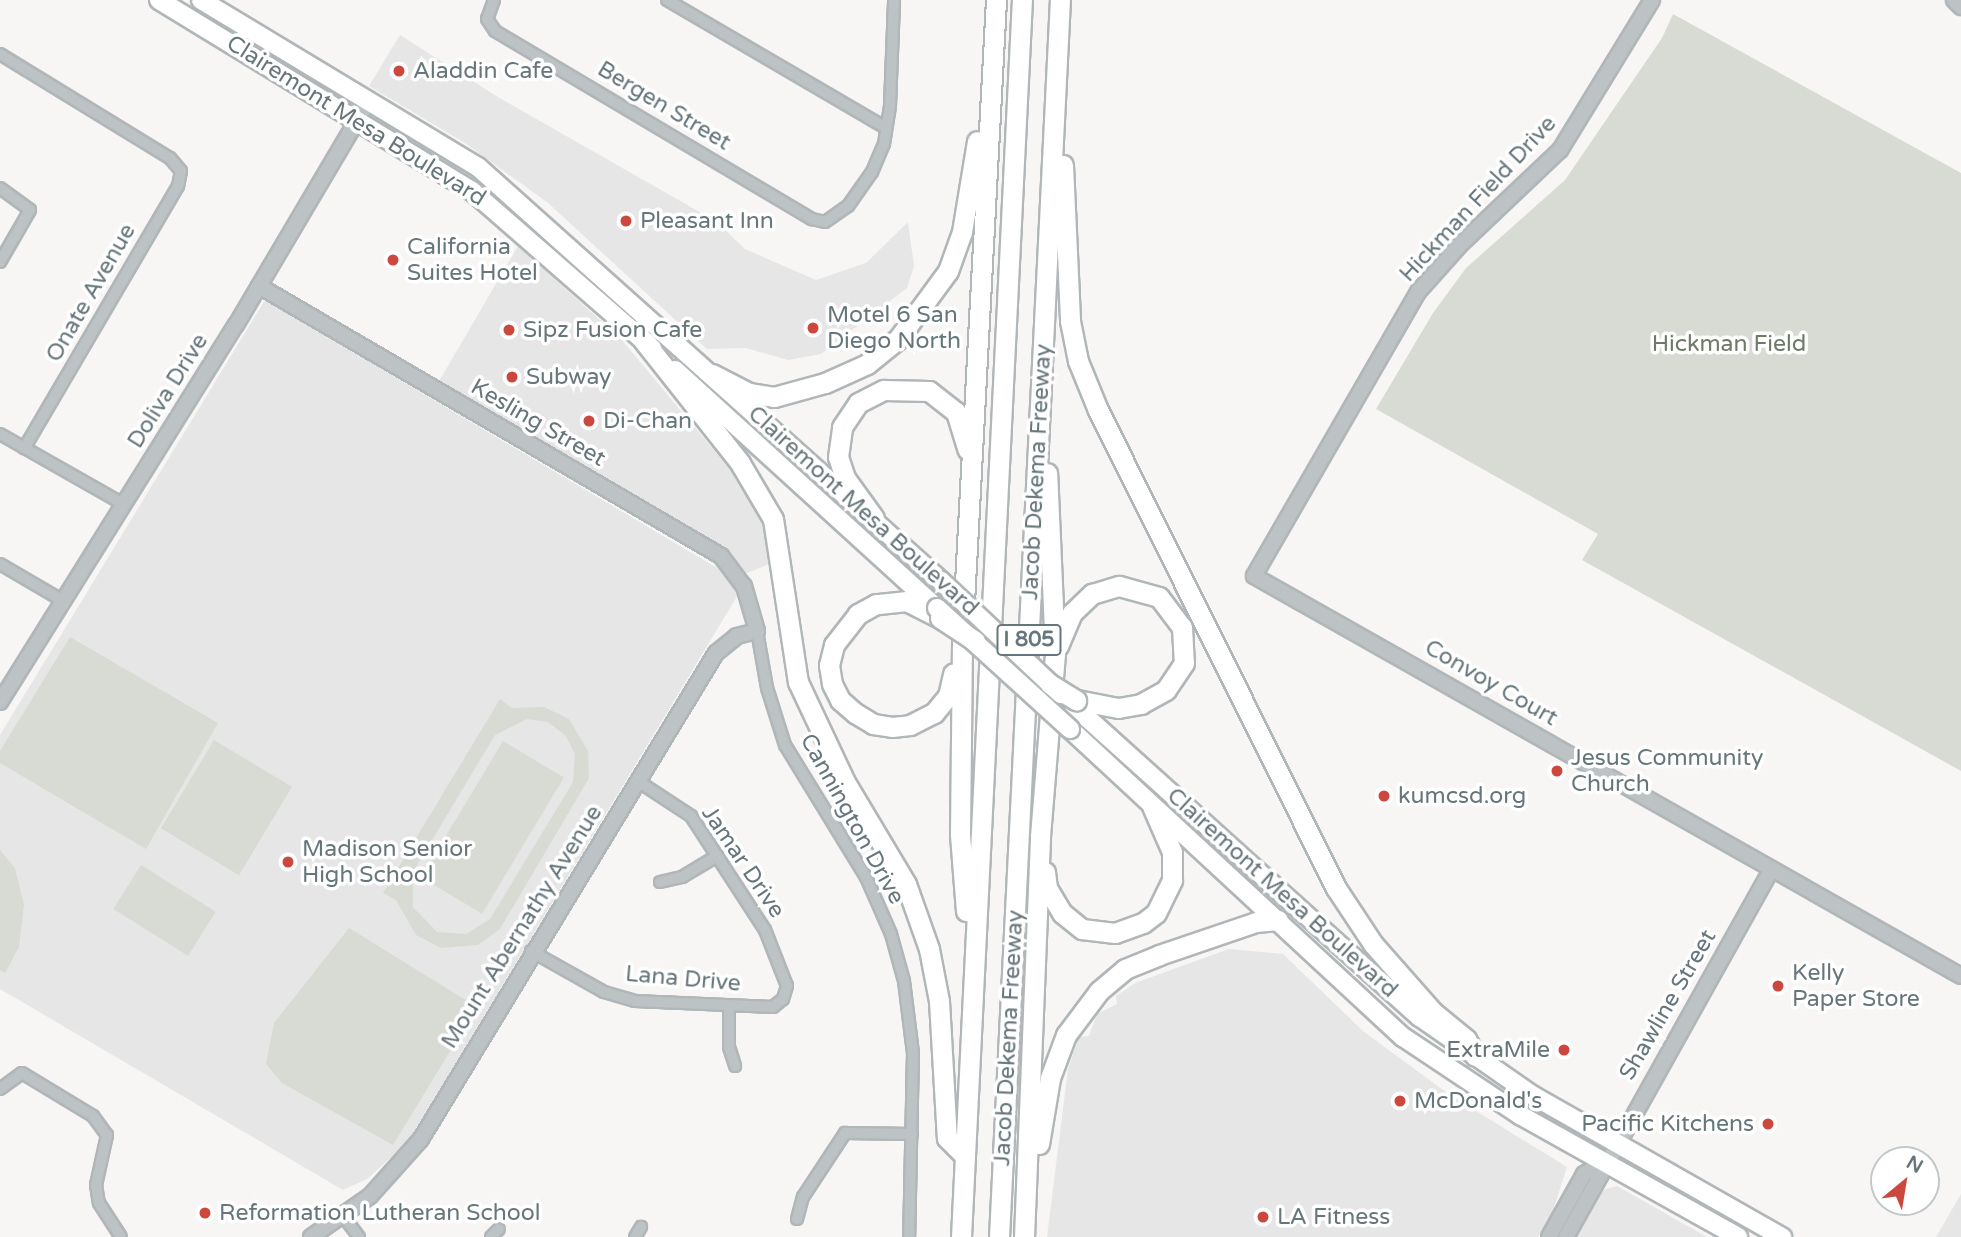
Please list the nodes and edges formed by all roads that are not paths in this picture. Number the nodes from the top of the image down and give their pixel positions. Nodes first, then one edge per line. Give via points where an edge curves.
1 (159, 0) edge
2 (201, 0) edge
3 (494, 0) edge
4 (667, 0) edge
5 (894, 0) edge
6 (996, 0) edge
7 (1022, 0) edge
8 (1060, 0) edge
9 (1652, 0) edge
10 (1954, 0) edge
11 (1961, 7) edge
12 (1058, 44) junction
13 (0, 54) edge
14 (989, 74) junction
15 (369, 100) junction
16 (357, 117) junction
17 (886, 128) junction
18 (0, 188) edge
19 (0, 262) edge
20 (259, 286) junction
21 (643, 340) junction
22 (712, 374) junction
23 (1041, 401) junction
24 (0, 434) edge
25 (24, 448) junction
26 (970, 498) junction
27 (125, 505) junction
28 (874, 518) junction
29 (0, 564) edge
30 (1254, 576) joint
31 (65, 602) junction
32 (938, 613) junction
33 (757, 631) junction
34 (969, 640) junction
35 (1055, 653) junction
36 (1050, 684) joint
37 (2, 694) edge
38 (1075, 703) junction
39 (639, 782) junction
40 (1152, 806) junction
41 (1040, 836) junction
42 (717, 856) junction
43 (1771, 870) junction
44 (660, 882) dead end
45 (1278, 920) junction
46 (531, 951) junction
47 (1961, 976) edge
48 (787, 986) joint
49 (972, 998) junction
50 (729, 1005) junction
51 (1475, 1056) junction
52 (736, 1066) dead end
53 (0, 1089) edge
54 (912, 1134) junction
55 (1615, 1143) junction
56 (964, 1155) junction
57 (1604, 1162) junction
58 (344, 1217) junction
59 (796, 1219) dead end
60 (121, 1237) edge
61 (311, 1237) edge
62 (359, 1237) edge
63 (909, 1237) edge
64 (961, 1237) edge
65 (999, 1237) edge
66 (1024, 1237) edge
67 (1549, 1237) edge
68 (1566, 1237) edge
69 (1738, 1237) edge
70 (1782, 1237) edge

1 - 16 main road, Clairemont Mesa Boulevard
2 - 15 main road, Clairemont Mesa Boulevard
3 - 17 street, Bergen Street via 486,19 495,31 812,219 825,222 848,206 873,172
4 - 17 street
5 - 17 street
6 - 14 highway
7 - 49 highway, Jacob Dekema Freeway / I 805
8 - 12 highway, Jacob Dekema Freeway / I 805
9 - 30 street, Hickman Field Drive via 1560,150 1459,246 1418,292
10 - 11 street
12 - 23 highway, Jacob Dekema Freeway / I 805
12 - 51 highway via 1070,321 1082,370 1336,888 1373,944 1433,1012 1465,1039
13 - 25 street, Onate Avenue via 170,158 181,171 178,186
14 - 22 highway via 962,232 948,271 898,339 867,365 774,397 749,393
14 - 26 highway
15 - 16 street, Doliva Drive
15 - 22 main road, Clairemont Mesa Boulevard via 505,188
16 - 20 street, Doliva Drive
16 - 21 main road, Clairemont Mesa Boulevard via 472,191
18 - 19 street via 30,210
20 - 27 street, Doliva Drive
20 - 33 street, Kesling Street via 722,556 744,586
21 - 32 main road, Clairemont Mesa Boulevard
21 - 56 highway via 740,463 773,519 798,682 845,782 906,884 929,949 939,1001 947,1138
22 - 28 main road, Clairemont Mesa Boulevard
23 - 35 highway via 1052,532
23 - 65 highway, Jacob Dekema Freeway / I 805
24 - 25 street
25 - 27 street
26 - 28 highway via 967,447 956,412 929,391 884,390 849,413 838,442 845,478
26 - 34 highway
27 - 31 street, Doliva Drive
28 - 36 main road, Clairemont Mesa Boulevard, bridge
29 - 31 street
30 - 43 street, Convoy Court
31 - 37 street, Doliva Drive
32 - 34 highway, bridge
32 - 34 highway via 907,601 876,604 858,614 834,645 830,665 840,700 873,724 910,725 934,713 948,696
33 - 39 street, Mount Abernathy Avenue via 737,636 716,653
33 - 54 street, Cannington Drive via 767,688 785,746 866,877 891,934 904,981 913,1053
34 - 40 main road, Clairemont Mesa Boulevard, bridge
34 - 49 highway via 960,834
35 - 38 highway via 1072,613 1092,594 1119,586 1159,597 1182,627 1184,663 1166,690 1142,704 1118,708
35 - 41 highway
36 - 38 highway, bridge
38 - 51 main road, Clairemont Mesa Boulevard via 1351,958
39 - 42 street, Jamar Drive via 691,816
39 - 46 street, Mount Abernathy Avenue
40 - 41 highway via 1172,852 1172,880 1156,913 1127,930 1097,933 1071,923 1047,888
40 - 45 main road, Clairemont Mesa Boulevard
41 - 66 highway
42 - 44 street via 682,877
42 - 48 street, Jamar Drive via 765,930
43 - 47 street, Convoy Court
43 - 55 street, Shawline Street
45 - 57 main road, Clairemont Mesa Boulevard via 1404,1037 1520,1115
45 - 66 highway via 1256,922 1159,954 1125,969 1099,991 1066,1035 1050,1077
46 - 50 street, Lana Drive via 618,997
46 - 58 street, Mount Abernathy Avenue via 421,1139 370,1196
48 - 50 street, Lana Drive via 783,999 773,1007
49 - 56 highway, Jacob Dekema Freeway / I 805
50 - 52 street via 729,1047
51 - 55 main road, Clairemont Mesa Boulevard
53 - 60 street via 22,1073 93,1116 107,1135 96,1185 99,1203
54 - 59 street via 845,1133 803,1197
54 - 63 street, Cannington Drive
55 - 57 street, Shawline Street
55 - 70 main road, Clairemont Mesa Boulevard
56 - 64 highway, Jacob Dekema Freeway / I 805
57 - 67 street, Shawline Street via 1584,1174
57 - 68 street, Shawline Street
57 - 69 main road, Clairemont Mesa Boulevard
58 - 61 street, Mount Abernathy Avenue
58 - 62 street

